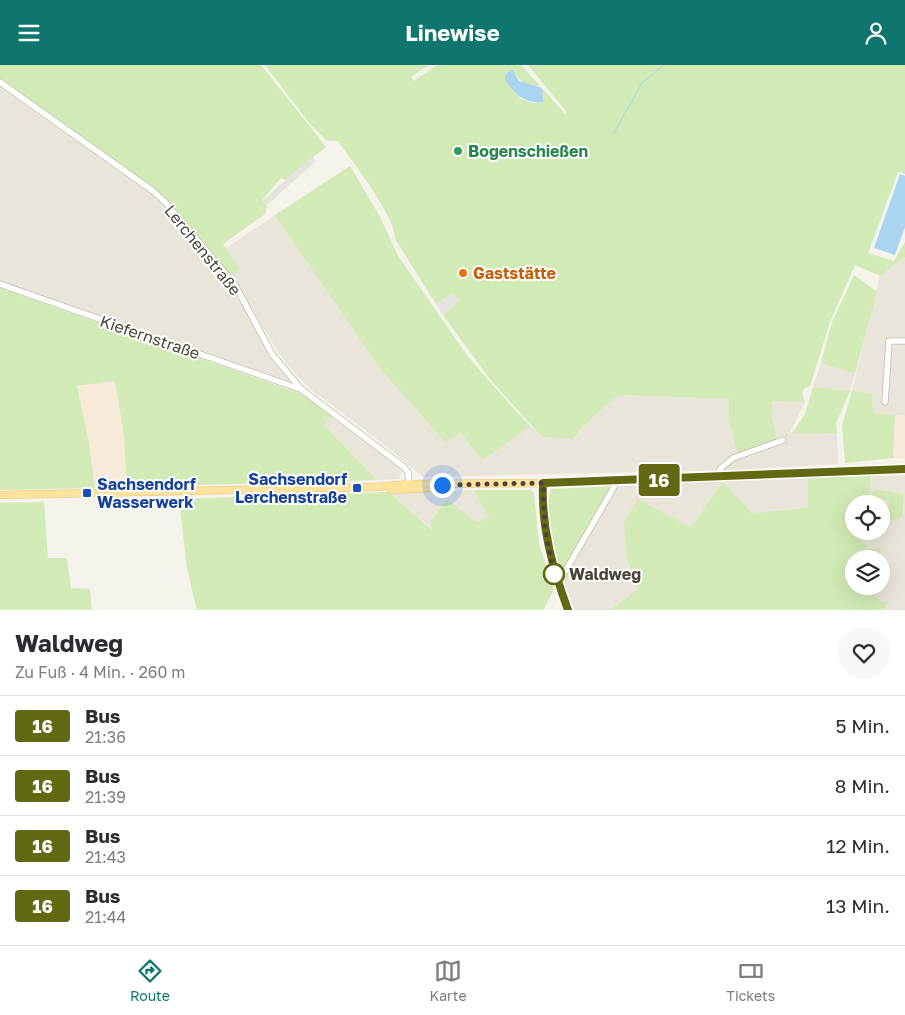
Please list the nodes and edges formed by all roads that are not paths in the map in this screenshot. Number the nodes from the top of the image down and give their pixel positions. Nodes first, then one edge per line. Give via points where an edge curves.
1 (0, 82) edge
2 (0, 284) edge
3 (905, 341) edge
4 (300, 389) junction
5 (885, 402) dead end
6 (783, 441) dead end
7 (905, 469) edge
8 (720, 477) junction
9 (543, 483) junction
10 (409, 487) junction
11 (614, 487) dead end
12 (0, 495) edge
13 (558, 584) junction
14 (568, 610) edge

1 - 4 street, Lerchenstraße via 165,202 235,285 272,354
2 - 4 street, Kiefernstraße
3 - 5 street via 888,341
4 - 10 street, Lerchenstraße via 404,467 408,472
6 - 8 street via 729,460 720,469
7 - 8 main road
8 - 9 main road
9 - 10 main road via 442,485 429,489
9 - 13 main road via 545,529
10 - 12 main road
11 - 13 street
13 - 14 main road

